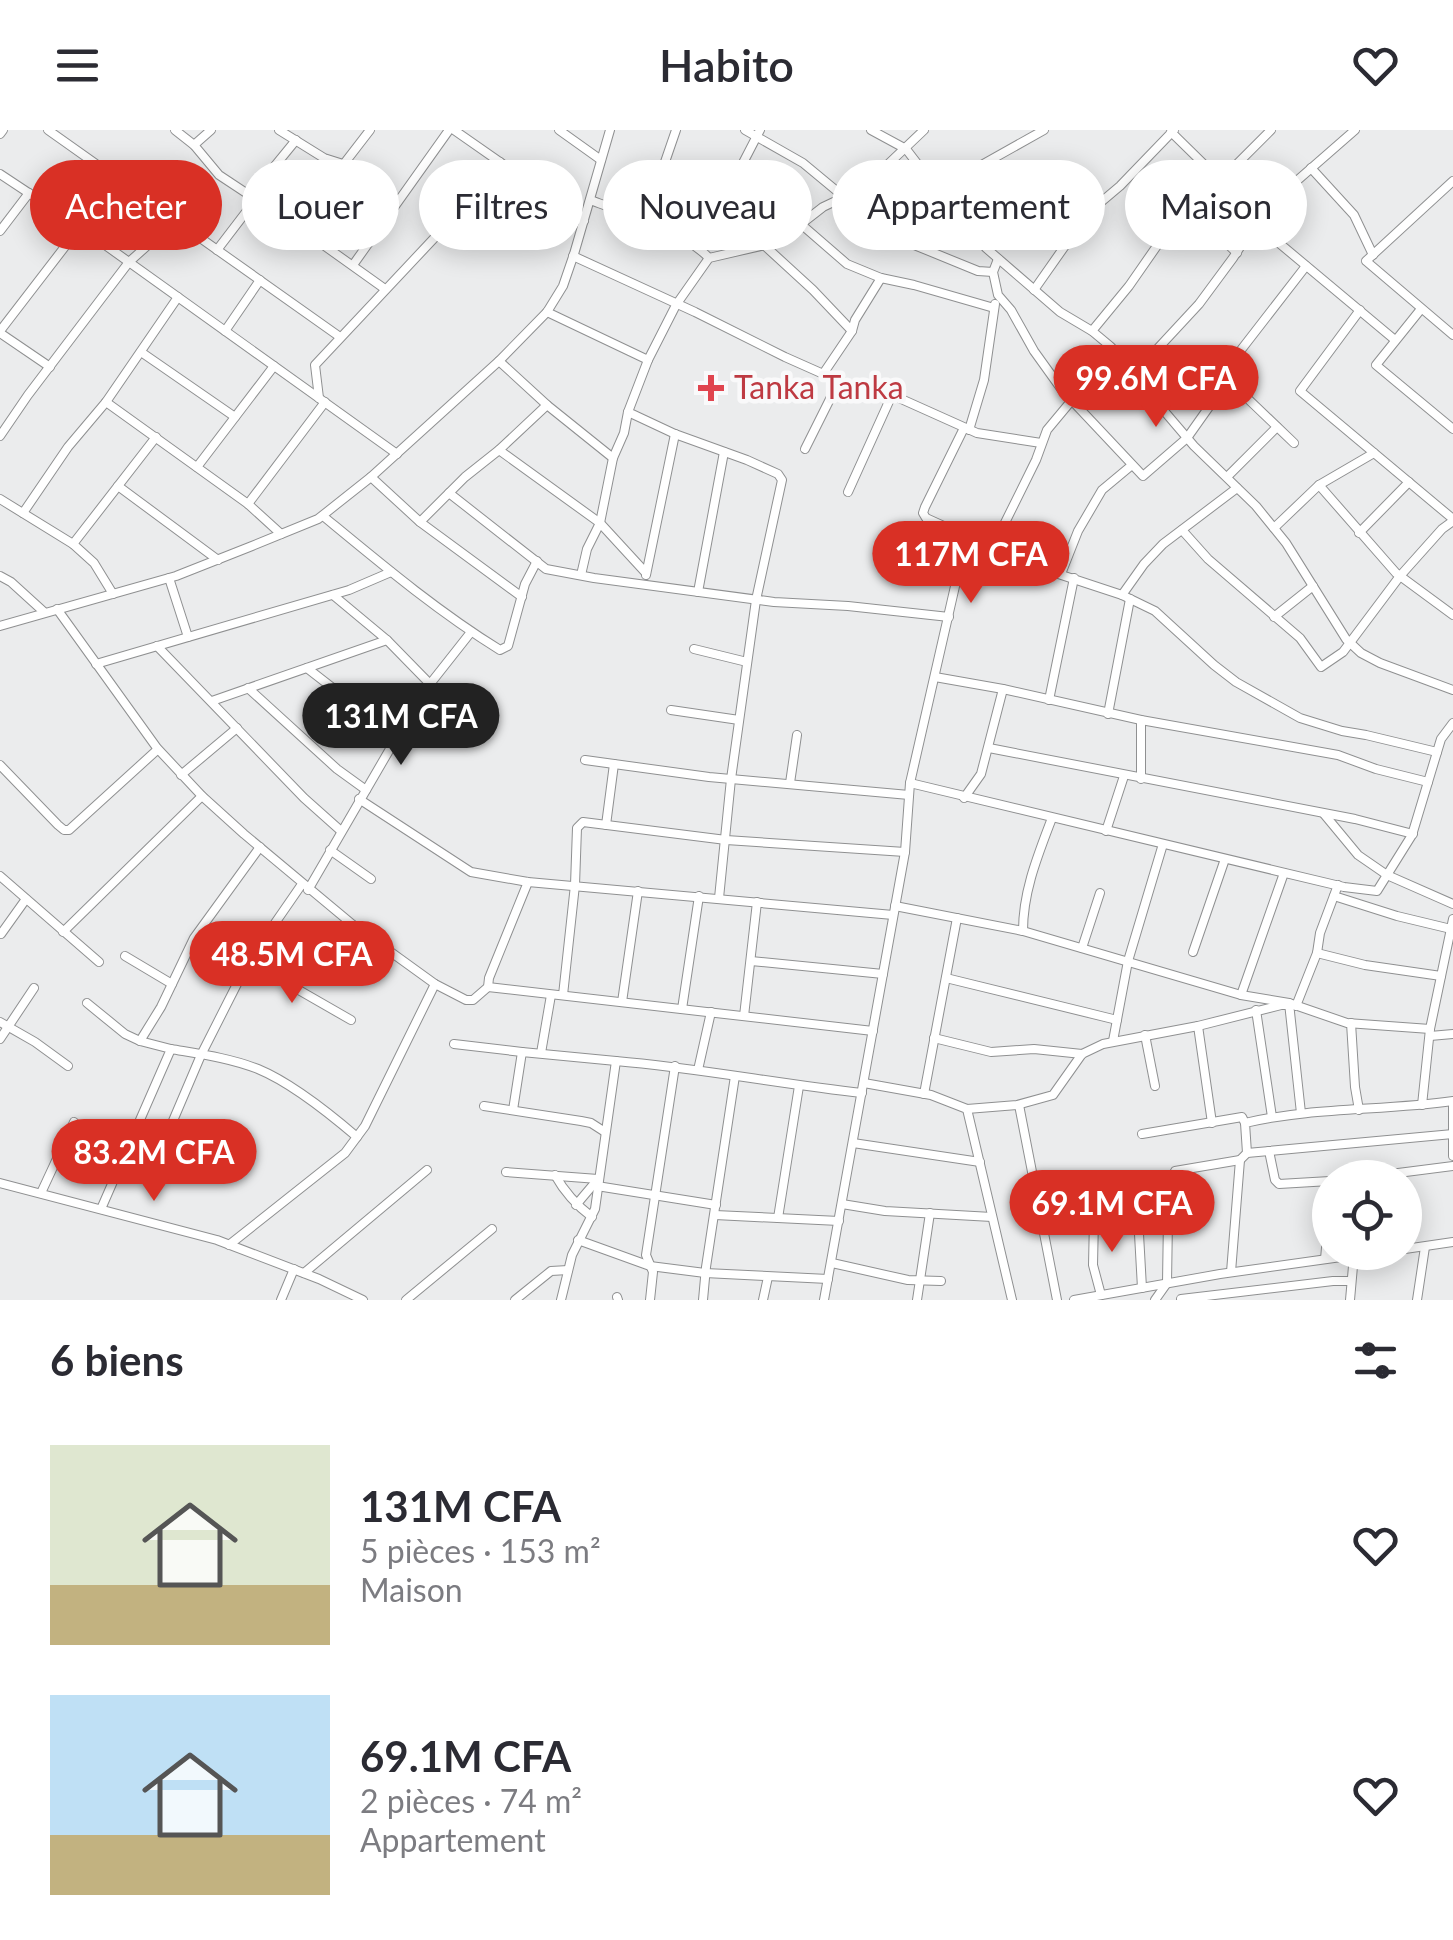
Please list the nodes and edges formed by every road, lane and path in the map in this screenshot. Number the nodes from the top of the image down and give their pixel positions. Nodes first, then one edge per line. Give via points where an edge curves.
1 (48, 130) edge
2 (175, 130) edge
3 (212, 130) edge
4 (279, 130) edge
5 (370, 130) edge
6 (452, 130) edge
7 (558, 130) edge
8 (610, 130) edge
9 (676, 130) edge
10 (745, 130) edge
11 (870, 130) edge
12 (924, 130) edge
13 (1044, 130) edge
14 (1271, 130) edge
15 (1355, 130) edge
16 (1172, 131) edge
17 (759, 133) edge
18 (296, 140) junction
19 (194, 145) junction
20 (906, 150) junction
21 (91, 160) edge
22 (281, 160) edge
23 (331, 160) edge
24 (347, 160) edge
25 (497, 160) edge
26 (602, 160) junction
27 (667, 160) edge
28 (744, 160) edge
29 (895, 160) edge
30 (914, 160) edge
31 (990, 160) edge
32 (1200, 160) edge
33 (1240, 160) edge
34 (1311, 168) junction
35 (1307, 172) edge
36 (0, 174) edge
37 (1453, 181) edge
38 (832, 187) edge
39 (242, 189) edge
40 (29, 193) joint
41 (590, 200) junction
42 (603, 205) edge
43 (242, 214) edge
44 (584, 221) joint
45 (0, 231) edge
46 (812, 239) edge
47 (222, 243) edge
48 (62, 250) edge
49 (112, 250) edge
50 (142, 250) edge
51 (217, 250) edge
52 (330, 250) edge
53 (422, 250) edge
54 (702, 250) edge
55 (747, 250) edge
56 (769, 250) edge
57 (926, 250) edge
58 (990, 250) edge
59 (1154, 250) edge
60 (1287, 250) edge
61 (1236, 252) edge
62 (1372, 255) junction
63 (573, 256) junction
64 (710, 258) junction
65 (998, 258) junction
66 (129, 262) junction
67 (352, 266) junction
68 (1306, 266) junction
69 (993, 272) junction
70 (881, 278) junction
71 (260, 280) junction
72 (384, 289) junction
73 (1034, 290) junction
74 (998, 295) junction
75 (178, 297) junction
76 (676, 306) junction
77 (994, 308) junction
78 (1421, 309) junction
79 (1360, 310) junction
80 (547, 312) junction
81 (225, 331) junction
82 (1092, 331) junction
83 (0, 332) edge
84 (852, 332) junction
85 (1453, 335) edge
86 (340, 337) junction
87 (1395, 340) junction
88 (141, 352) junction
89 (648, 360) junction
90 (498, 361) junction
91 (314, 365) junction
92 (274, 366) junction
93 (50, 367) junction
94 (1135, 373) junction
95 (823, 374) junction
96 (1224, 376) junction
97 (839, 381) junction
98 (297, 382) junction
99 (890, 397) junction
100 (322, 400) junction
101 (1072, 400) junction
102 (106, 402) junction
103 (547, 405) junction
104 (628, 412) junction
105 (235, 417) junction
106 (1277, 427) junction
107 (966, 429) junction
108 (1453, 429) edge
109 (675, 434) junction
110 (0, 436) edge
111 (156, 437) junction
112 (1187, 438) junction
113 (1041, 443) junction
114 (1294, 444) dead end
115 (806, 449) dead end
116 (499, 450) junction
117 (724, 452) junction
118 (1374, 453) junction
119 (396, 454) junction
120 (612, 458) junction
121 (1132, 465) junction
122 (197, 467) junction
123 (371, 477) junction
124 (1227, 478) junction
125 (1409, 482) junction
126 (1320, 485) junction
127 (118, 486) junction
128 (1237, 488) junction
129 (848, 492) dead end
130 (449, 493) junction
131 (0, 499) edge
132 (248, 504) junction
133 (23, 513) junction
134 (323, 516) junction
135 (420, 522) junction
136 (600, 523) junction
137 (1451, 524) edge
138 (1274, 528) junction
139 (1182, 530) junction
140 (1359, 533) junction
141 (281, 534) junction
142 (968, 541) junction
143 (73, 544) junction
144 (992, 550) junction
145 (218, 560) junction
146 (536, 562) junction
147 (391, 572) junction
148 (646, 572) junction
149 (581, 574) junction
150 (1060, 574) junction
151 (0, 576) edge
152 (1400, 576) junction
153 (169, 578) junction
154 (1074, 578) junction
155 (644, 584) junction
156 (1313, 586) junction
157 (698, 592) junction
158 (113, 594) junction
159 (332, 595) junction
160 (522, 597) junction
161 (1126, 597) junction
162 (756, 600) junction
163 (57, 608) junction
164 (44, 612) junction
165 (1453, 615) edge
166 (949, 618) junction
167 (1274, 618) junction
168 (0, 626) edge
169 (471, 632) junction
170 (188, 637) junction
171 (387, 640) junction
172 (1350, 644) junction
173 (157, 646) junction
174 (694, 649) dead end
175 (747, 662) junction
176 (96, 664) junction
177 (308, 668) junction
178 (936, 677) junction
179 (430, 684) junction
180 (248, 688) junction
181 (1002, 689) junction
182 (1453, 690) edge
183 (1049, 700) junction
184 (212, 701) junction
185 (672, 710) dead end
186 (1108, 714) junction
187 (739, 720) junction
188 (1141, 720) junction
189 (1452, 726) edge
190 (237, 728) junction
191 (798, 735) dead end
192 (396, 738) junction
193 (989, 748) junction
194 (158, 750) junction
195 (1437, 752) junction
196 (585, 760) dead end
197 (614, 764) junction
198 (0, 766) edge
199 (181, 775) junction
200 (1124, 776) junction
201 (731, 779) junction
202 (1142, 780) junction
203 (1428, 782) junction
204 (790, 783) junction
205 (910, 783) junction
206 (366, 790) junction
207 (202, 796) junction
208 (910, 796) junction
209 (964, 798) junction
210 (359, 799) junction
211 (1323, 814) junction
212 (1052, 818) junction
213 (606, 825) junction
214 (341, 831) junction
215 (1106, 831) junction
216 (1413, 834) junction
217 (726, 840) junction
218 (1163, 844) junction
219 (260, 847) junction
220 (330, 850) junction
221 (904, 852) junction
222 (1225, 859) junction
223 (1284, 872) junction
224 (1387, 875) junction
225 (0, 876) edge
226 (371, 880) dead end
227 (528, 882) junction
228 (575, 885) junction
229 (1338, 885) junction
230 (305, 887) junction
231 (638, 891) junction
232 (1100, 893) dead end
233 (699, 896) junction
234 (1334, 896) junction
235 (719, 898) junction
236 (26, 899) junction
237 (757, 902) junction
238 (1453, 904) edge
239 (894, 910) junction
240 (957, 918) junction
241 (1453, 918) edge
242 (1451, 929) edge
243 (1023, 931) junction
244 (63, 932) junction
245 (1, 934) edge
246 (1082, 948) junction
247 (1193, 952) dead end
248 (1316, 953) junction
249 (125, 956) dead end
250 (750, 961) junction
251 (1128, 961) junction
252 (99, 962) dead end
253 (250, 962) junction
254 (883, 974) junction
255 (1440, 976) junction
256 (946, 978) junction
257 (172, 984) junction
258 (435, 984) junction
259 (488, 987) junction
260 (34, 988) dead end
261 (551, 994) junction
262 (1242, 994) junction
263 (562, 995) junction
264 (622, 1002) junction
265 (87, 1003) dead end
266 (1292, 1004) junction
267 (682, 1009) junction
268 (1256, 1010) junction
269 (710, 1012) junction
270 (744, 1016) junction
271 (351, 1020) dead end
272 (1116, 1020) junction
273 (1351, 1023) junction
274 (4, 1024) edge
275 (1198, 1026) junction
276 (873, 1031) junction
277 (1430, 1033) junction
278 (1453, 1034) edge
279 (1144, 1035) junction
280 (934, 1038) junction
281 (0, 1039) edge
282 (1113, 1041) junction
283 (140, 1042) junction
284 (454, 1044) dead end
285 (172, 1049) junction
286 (522, 1052) junction
287 (541, 1053) junction
288 (201, 1054) junction
289 (1082, 1054) junction
290 (616, 1061) junction
291 (68, 1066) dead end
292 (675, 1066) junction
293 (698, 1070) junction
294 (735, 1076) junction
295 (799, 1086) junction
296 (1156, 1086) dead end
297 (863, 1088) junction
298 (924, 1094) junction
299 (1019, 1104) junction
300 (1453, 1104) edge
301 (1422, 1105) junction
302 (484, 1106) dead end
303 (513, 1110) junction
304 (966, 1110) junction
305 (1359, 1110) junction
306 (1300, 1112) junction
307 (1272, 1116) junction
308 (74, 1122) dead end
309 (1212, 1122) junction
310 (1245, 1123) junction
311 (605, 1132) junction
312 (1142, 1134) dead end
313 (1452, 1135) edge
314 (357, 1137) junction
315 (853, 1143) junction
316 (1269, 1152) junction
317 (1453, 1156) edge
318 (1244, 1157) junction
319 (980, 1162) junction
320 (155, 1163) dead end
321 (1453, 1166) edge
322 (427, 1170) dead end
323 (1422, 1170) edge
324 (506, 1172) dead end
325 (555, 1175) junction
326 (1143, 1182) dead end
327 (0, 1183) edge
328 (598, 1183) junction
329 (1312, 1183) edge
330 (41, 1194) junction
331 (655, 1195) junction
332 (842, 1204) junction
333 (576, 1205) junction
334 (101, 1209) junction
335 (716, 1210) junction
336 (930, 1213) junction
337 (592, 1217) junction
338 (992, 1217) junction
339 (778, 1218) junction
340 (1094, 1219) dead end
341 (839, 1220) junction
342 (492, 1229) dead end
343 (578, 1240) junction
344 (1453, 1242) edge
345 (229, 1245) junction
346 (1422, 1247) edge
347 (1425, 1247) junction
348 (1312, 1261) edge
349 (832, 1263) junction
350 (650, 1266) junction
351 (1264, 1268) junction
352 (294, 1269) junction
353 (568, 1270) junction
354 (1352, 1270) edge
355 (1231, 1272) junction
356 (304, 1273) junction
357 (706, 1274) junction
358 (768, 1277) junction
359 (828, 1279) junction
360 (919, 1280) junction
361 (941, 1281) dead end
362 (1351, 1281) junction
363 (1167, 1283) junction
364 (1142, 1288) junction
365 (1265, 1289) junction
366 (1100, 1295) junction
367 (1085, 1299) edge
368 (1181, 1299) edge
369 (281, 1300) edge
370 (363, 1300) edge
371 (406, 1300) edge
372 (515, 1300) edge
373 (561, 1300) edge
374 (650, 1300) edge
375 (703, 1300) edge
376 (764, 1300) edge
377 (824, 1300) edge
378 (917, 1300) edge
379 (1012, 1300) edge
380 (1057, 1300) edge
381 (1074, 1300) edge
382 (1156, 1300) edge
383 (1350, 1300) edge
384 (1418, 1300) edge

1 - 21 street
2 - 19 street
3 - 19 street
4 - 18 street
5 - 24 street
6 - 25 street
6 - 67 street
7 - 26 street
8 - 26 street
9 - 27 street
10 - 17 street
11 - 20 street
12 - 20 street
13 - 31 street
14 - 33 street
15 - 34 street
16 - 32 street
16 - 73 street via 1088,213
17 - 28 street
17 - 38 street
18 - 22 street
18 - 23 street
19 - 39 street via 219,175
20 - 29 street
20 - 30 street
26 - 41 street
34 - 35 street
34 - 62 street via 1354,214
36 - 40 street
37 - 62 street
40 - 45 street
41 - 42 street
41 - 44 street
43 - 47 street
44 - 63 street
46 - 70 street
48 - 83 street
49 - 66 street
50 - 66 street
51 - 71 street
52 - 67 street
53 - 72 street
54 - 64 street
55 - 64 street
56 - 84 street
57 - 69 street
58 - 65 street
59 - 82 street
60 - 68 street
61 - 94 street
62 - 78 street via 1366,261
63 - 76 street
63 - 80 street
64 - 76 street
65 - 69 street
65 - 73 street
66 - 75 street
66 - 93 street
67 - 72 street
68 - 79 street
68 - 96 street
69 - 74 street
70 - 77 street
70 - 84 street
71 - 81 street
71 - 86 street
72 - 86 street
73 - 82 street
74 - 77 street
74 - 101 street
75 - 81 street
75 - 88 street
76 - 89 street
76 - 95 street
77 - 107 street via 984,380
78 - 85 street
78 - 87 street
79 - 87 street
79 - 118 street via 1300,390
80 - 89 street
80 - 90 street
81 - 92 street
82 - 94 street
83 - 93 street
84 - 95 street
86 - 91 street
87 - 108 street via 1376,364
88 - 102 street
88 - 105 street
89 - 104 street
90 - 103 street
90 - 119 street
91 - 98 street
91 - 100 street
92 - 98 street
92 - 105 street
93 - 110 street
94 - 112 street
95 - 97 street
96 - 106 street
96 - 112 street
97 - 99 street
97 - 115 street
98 - 100 street
99 - 107 street
99 - 129 street
100 - 119 street
100 - 132 street
101 - 113 street
101 - 121 street
102 - 111 street
102 - 133 street
103 - 116 street
103 - 120 street
104 - 109 street
104 - 120 street
105 - 122 street
106 - 114 street
106 - 124 street
107 - 113 street
107 - 142 street via 922,514
109 - 117 street
109 - 148 street
111 - 122 street
111 - 127 street
112 - 121 street via 1143,476
112 - 124 street
113 - 144 street
116 - 130 street
116 - 136 street
117 - 157 street
117 - 162 street via 781,476
118 - 125 street
118 - 126 street
119 - 123 street
120 - 136 street
121 - 150 street via 1102,490
122 - 132 street
123 - 134 street
123 - 135 street
124 - 128 street
125 - 137 street
125 - 140 street
126 - 138 street
126 - 140 street
127 - 143 street
127 - 145 street
128 - 138 street
128 - 139 street
130 - 135 street
130 - 146 street
131 - 133 street
132 - 141 street
133 - 143 street
134 - 141 street
134 - 147 street
135 - 160 street
136 - 148 street
136 - 149 street
137 - 152 street
138 - 156 street
139 - 161 street via 1144,564
139 - 167 street
140 - 152 street
141 - 145 street
142 - 144 street
142 - 166 street
143 - 158 street
144 - 150 street
145 - 153 street
146 - 149 street
146 - 160 street
147 - 159 street
147 - 169 street
148 - 155 street
149 - 155 street
150 - 154 street
151 - 164 street
152 - 165 street
152 - 172 street
153 - 158 street
153 - 170 street
154 - 161 street
154 - 183 street
155 - 157 street
156 - 167 street
156 - 172 street
157 - 162 street
158 - 163 street
159 - 170 street
159 - 171 street
160 - 169 street via 508,646 500,650
161 - 186 street
161 - 195 street via 1156,611 1236,682 1300,718
162 - 166 street
162 - 175 street
163 - 164 street
163 - 176 street
164 - 168 street
166 - 178 street
167 - 172 street via 1321,667
169 - 179 street
170 - 173 street
171 - 177 street
171 - 179 street
172 - 182 street via 1380,663
173 - 176 street
173 - 184 street
174 - 175 street
175 - 187 street
176 - 194 street
177 - 180 street
177 - 192 street
178 - 181 street
178 - 205 street
179 - 192 street
180 - 184 street
180 - 206 street
181 - 183 street
181 - 193 street
183 - 186 street
184 - 190 street
185 - 187 street
186 - 188 street
187 - 201 street
188 - 202 street
188 - 203 street via 1338,755
189 - 195 street
190 - 199 street
190 - 214 street
191 - 204 street
192 - 206 street
193 - 200 street
193 - 209 street
194 - 198 street via 69,830
194 - 199 street
195 - 203 street
196 - 197 street
197 - 201 street
197 - 213 street
199 - 207 street
200 - 202 street
200 - 215 street
201 - 204 street
201 - 217 street
202 - 211 street
203 - 216 street
204 - 208 street
205 - 208 street
205 - 209 street
206 - 210 street
207 - 219 street
207 - 244 street
208 - 221 street
209 - 212 street
210 - 214 street
210 - 227 street via 471,872
211 - 216 street
211 - 224 street via 1358,855
212 - 215 street
212 - 243 street via 1023,906
213 - 217 street
213 - 228 street via 578,825
214 - 220 street
215 - 218 street
216 - 224 street
217 - 221 street
217 - 235 street
218 - 222 street
218 - 251 street
219 - 230 street
219 - 257 street via 194,938
220 - 226 street
220 - 230 street
221 - 239 street
222 - 223 street
222 - 247 street
223 - 229 street
223 - 262 street
224 - 229 street via 1377,892
224 - 238 street
225 - 236 street
227 - 228 street
227 - 259 street
228 - 231 street
228 - 263 street
229 - 234 street
230 - 253 street
230 - 258 street
231 - 233 street
231 - 264 street
232 - 246 street
233 - 235 street
233 - 267 street
234 - 242 street
234 - 248 street
235 - 237 street
236 - 244 street
236 - 245 street
237 - 239 street
237 - 250 street
239 - 240 street
239 - 254 street
240 - 243 street
240 - 256 street
241 - 242 street
242 - 255 street
243 - 246 street
244 - 252 street
246 - 251 street
248 - 255 street
248 - 266 street
249 - 257 street
250 - 254 street
250 - 270 street
251 - 262 street
251 - 272 street
253 - 271 street
253 - 288 street
254 - 276 street
255 - 277 street
256 - 272 street
256 - 280 street
257 - 283 street
258 - 259 street via 466,1000
258 - 314 street
259 - 261 street
260 - 274 street
261 - 263 street
261 - 287 street
262 - 266 street
263 - 264 street
264 - 267 street
265 - 283 street
266 - 268 street
266 - 273 street
266 - 306 street
267 - 269 street
268 - 275 street
268 - 307 street
269 - 270 street
269 - 293 street
270 - 276 street
272 - 282 street
273 - 277 street
273 - 305 street
274 - 281 street
274 - 291 street
275 - 279 street
275 - 309 street
276 - 297 street
277 - 278 street
277 - 301 street
279 - 282 street
279 - 296 street
280 - 289 street via 991,1052
280 - 298 street
282 - 289 street
283 - 285 street
284 - 286 street
285 - 288 street
285 - 334 street
286 - 287 street
286 - 303 street
287 - 290 street
288 - 314 street via 260,1070
288 - 320 street
289 - 299 street via 1053,1095
290 - 292 street
290 - 311 street
292 - 293 street
292 - 331 street
293 - 294 street
294 - 295 street
294 - 335 street
295 - 297 street
295 - 339 street
297 - 298 street
297 - 315 street
298 - 304 street
299 - 304 street
299 - 380 street
300 - 301 street
300 - 313 street
301 - 305 street
302 - 303 street
303 - 311 street via 581,1120
304 - 319 street
305 - 306 street
306 - 307 street
307 - 310 street
308 - 330 street
309 - 310 street via 1242,1117
309 - 312 street
310 - 318 street
311 - 328 street
313 - 316 street
313 - 317 street
314 - 345 street
315 - 319 street
315 - 332 street
316 - 318 street
316 - 329 street via 1278,1184
318 - 355 street
318 - 363 street via 1175,1171
319 - 338 street
321 - 323 street
322 - 356 street
324 - 325 street
325 - 328 street
325 - 333 street
326 - 364 street
327 - 330 street
328 - 331 street
328 - 333 street
328 - 337 street
330 - 334 street
331 - 335 street
331 - 350 street
332 - 336 street
332 - 341 street
333 - 337 street
334 - 345 street
335 - 339 street
335 - 357 street
336 - 338 street
336 - 360 street
337 - 343 street
338 - 379 street
339 - 341 street
340 - 366 street
341 - 349 street
342 - 371 street
343 - 350 street
343 - 353 street
344 - 347 street
345 - 352 street
346 - 347 street
347 - 384 street
348 - 351 street
349 - 359 street
349 - 360 street
350 - 357 street
350 - 374 street
351 - 355 street
351 - 365 street
352 - 356 street
352 - 369 street
353 - 372 street via 552,1271
353 - 373 street
354 - 362 street
355 - 363 street
356 - 370 street
357 - 358 street
357 - 375 street
358 - 359 street
358 - 376 street
359 - 377 street
360 - 361 street
360 - 378 street
362 - 365 street
362 - 383 street
363 - 364 street
363 - 382 street
364 - 366 street
365 - 368 street
366 - 367 street
367 - 381 street

